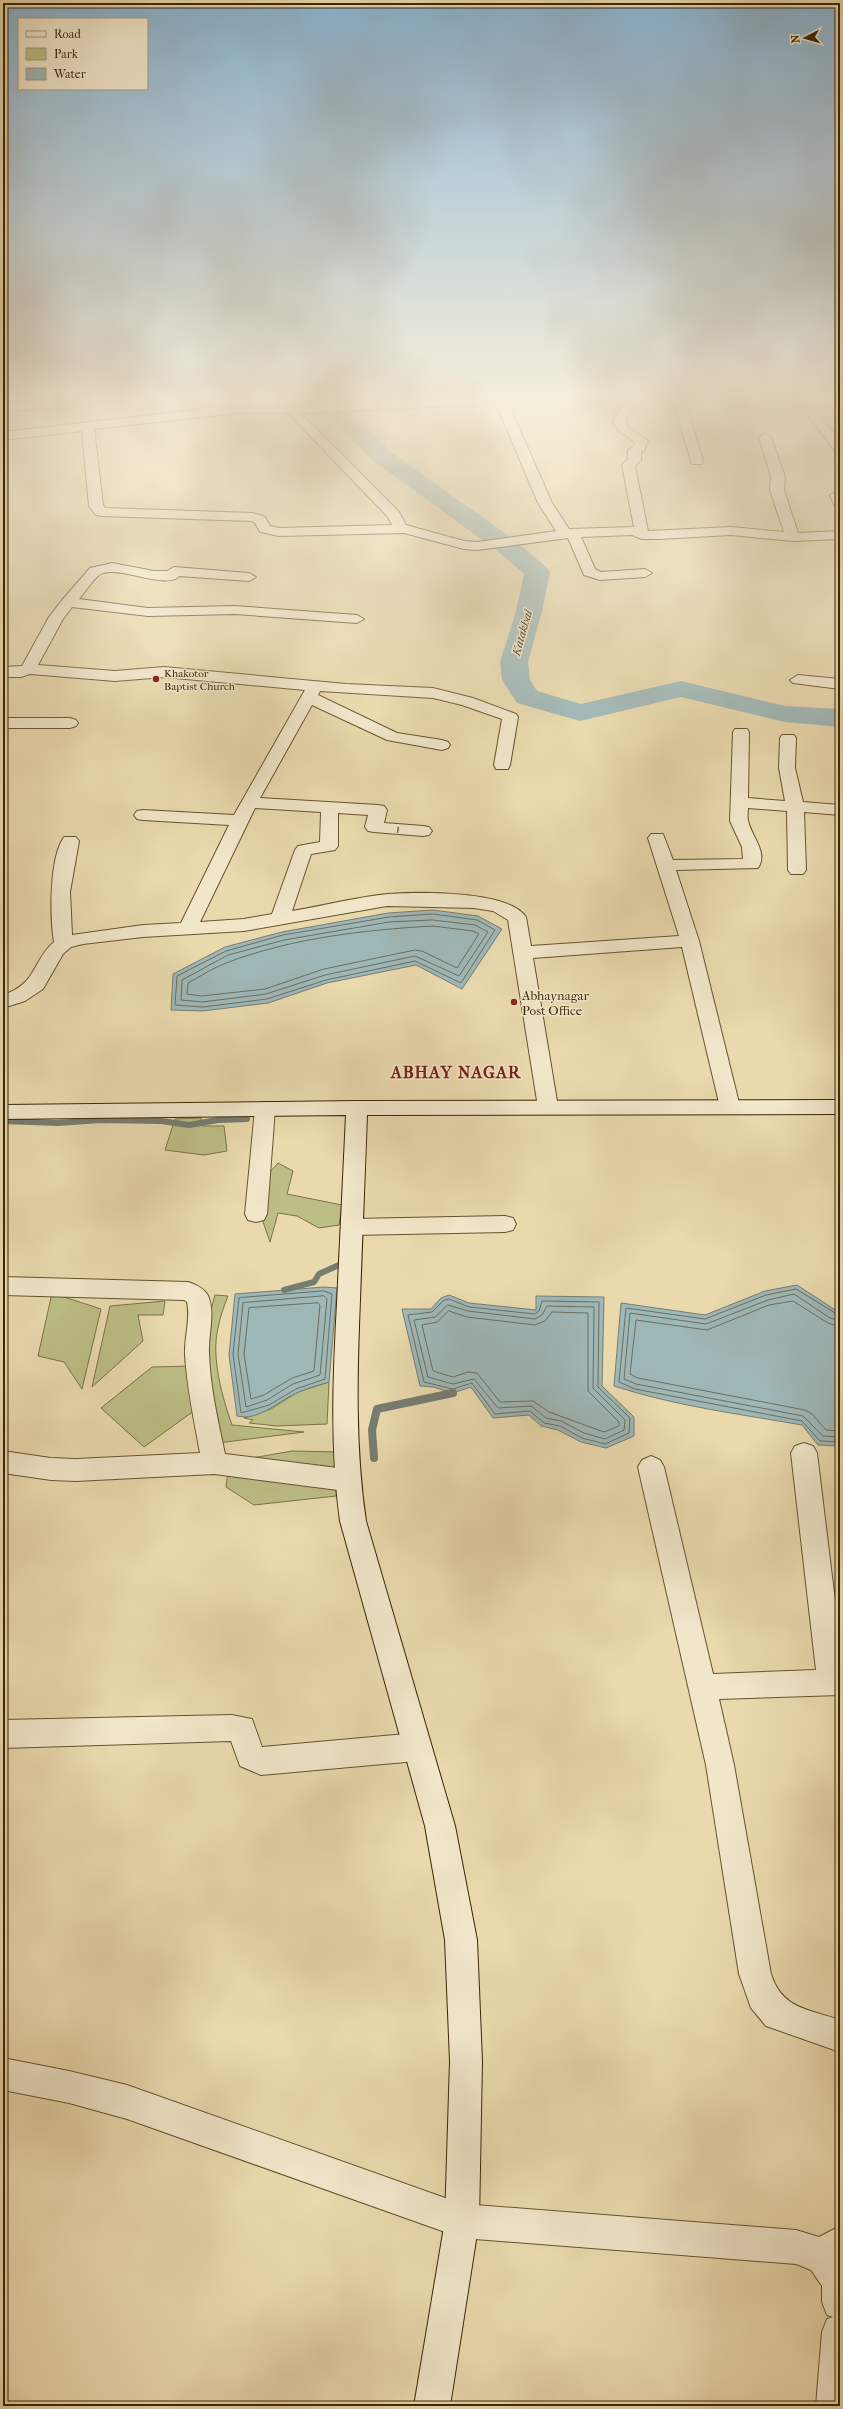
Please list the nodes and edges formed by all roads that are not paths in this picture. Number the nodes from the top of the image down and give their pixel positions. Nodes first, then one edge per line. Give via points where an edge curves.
1 (99, 509) edge
2 (389, 509) edge
3 (550, 509) edge
4 (637, 509) edge
5 (784, 509) edge
6 (401, 529) junction
7 (569, 533) junction
8 (642, 535) junction
9 (840, 535) edge
10 (793, 537) junction
11 (645, 573) dead end
12 (249, 577) dead end
13 (68, 602) junction
14 (358, 619) dead end
15 (28, 669) junction
16 (3, 672) edge
17 (798, 680) dead end
18 (840, 684) edge
19 (312, 692) junction
20 (3, 723) edge
21 (70, 723) dead end
22 (741, 732) dead end
23 (788, 738) dead end
24 (442, 745) dead end
25 (502, 765) dead end
26 (740, 802) junction
27 (249, 804) junction
28 (796, 806) junction
29 (330, 808) junction
30 (840, 810) edge
31 (143, 815) dead end
32 (241, 821) junction
33 (423, 831) dead end
34 (657, 838) dead end
35 (70, 841) dead end
36 (666, 865) junction
37 (798, 870) dead end
38 (280, 918) junction
39 (187, 929) junction
40 (690, 941) junction
41 (64, 943) junction
42 (522, 953) junction
43 (3, 1002) edge
44 (548, 1107) junction
45 (730, 1107) junction
46 (357, 1108) junction
47 (840, 1108) edge
48 (264, 1109) junction
49 (3, 1112) edge
50 (256, 1214) dead end
51 (505, 1224) dead end
52 (352, 1227) junction
53 (3, 1286) edge
54 (804, 1453) dead end
55 (3, 1462) edge
56 (214, 1463) junction
57 (651, 1467) dead end
58 (346, 1480) junction
59 (836, 1682) edge
60 (702, 1687) junction
61 (3, 1734) edge
62 (417, 1747) junction
63 (840, 2036) edge
64 (3, 2074) edge
65 (462, 2221) junction
66 (832, 2250) edge
67 (840, 2302) edge
68 (840, 2332) edge
69 (432, 2406) edge
70 (834, 2406) edge

1 - 6 street via 101,512 253,517 260,520 265,529 279,532
2 - 6 street
3 - 7 street
4 - 8 street
5 - 10 street
6 - 7 street via 425,533 464,545 529,540
7 - 8 street via 634,531
7 - 11 street via 590,572 600,576
8 - 10 street via 731,531
9 - 10 street
12 - 13 street via 174,571 172,576 154,575 103,568 95,571
13 - 14 street via 148,612 235,610
13 - 15 street via 56,617
15 - 16 street via 21,672
15 - 19 street via 115,676 164,672
17 - 18 street
19 - 24 street via 393,737
19 - 25 street via 433,693 504,714 510,717
19 - 27 street
20 - 21 street
22 - 26 street
23 - 28 street via 787,768
26 - 28 street
26 - 36 street via 738,821 751,848 752,864
27 - 29 street
27 - 32 street
28 - 30 street
28 - 37 street
29 - 33 street, 1 via 378,810 374,826
29 - 38 street via 329,846 304,850
31 - 32 street
32 - 39 street
34 - 36 street
35 - 41 street via 59,900
36 - 40 street
38 - 39 street
38 - 42 street via 387,900 412,898 474,902 498,906 517,917
39 - 41 street via 143,931 83,938
40 - 42 street
40 - 45 street
41 - 43 street via 55,951 36,985 18,997
42 - 44 street
44 - 45 street
44 - 46 street
45 - 47 street
46 - 48 street
46 - 52 street
48 - 49 street
48 - 50 street
51 - 52 street
52 - 58 street via 344,1428
53 - 56 street via 188,1291 196,1297 200,1309 197,1352 199,1384
54 - 59 street
55 - 56 street via 76,1470
56 - 58 street
57 - 60 street
58 - 62 street via 353,1522
59 - 60 street
60 - 63 street via 720,1765 755,1974 762,1997 777,2015
61 - 62 street via 242,1729 250,1756 261,1761
62 - 65 street via 440,1826 461,1940 466,2061
64 - 65 street via 69,2086 127,2102
65 - 66 street
65 - 69 street
66 - 67 street via 839,2282
68 - 70 street

